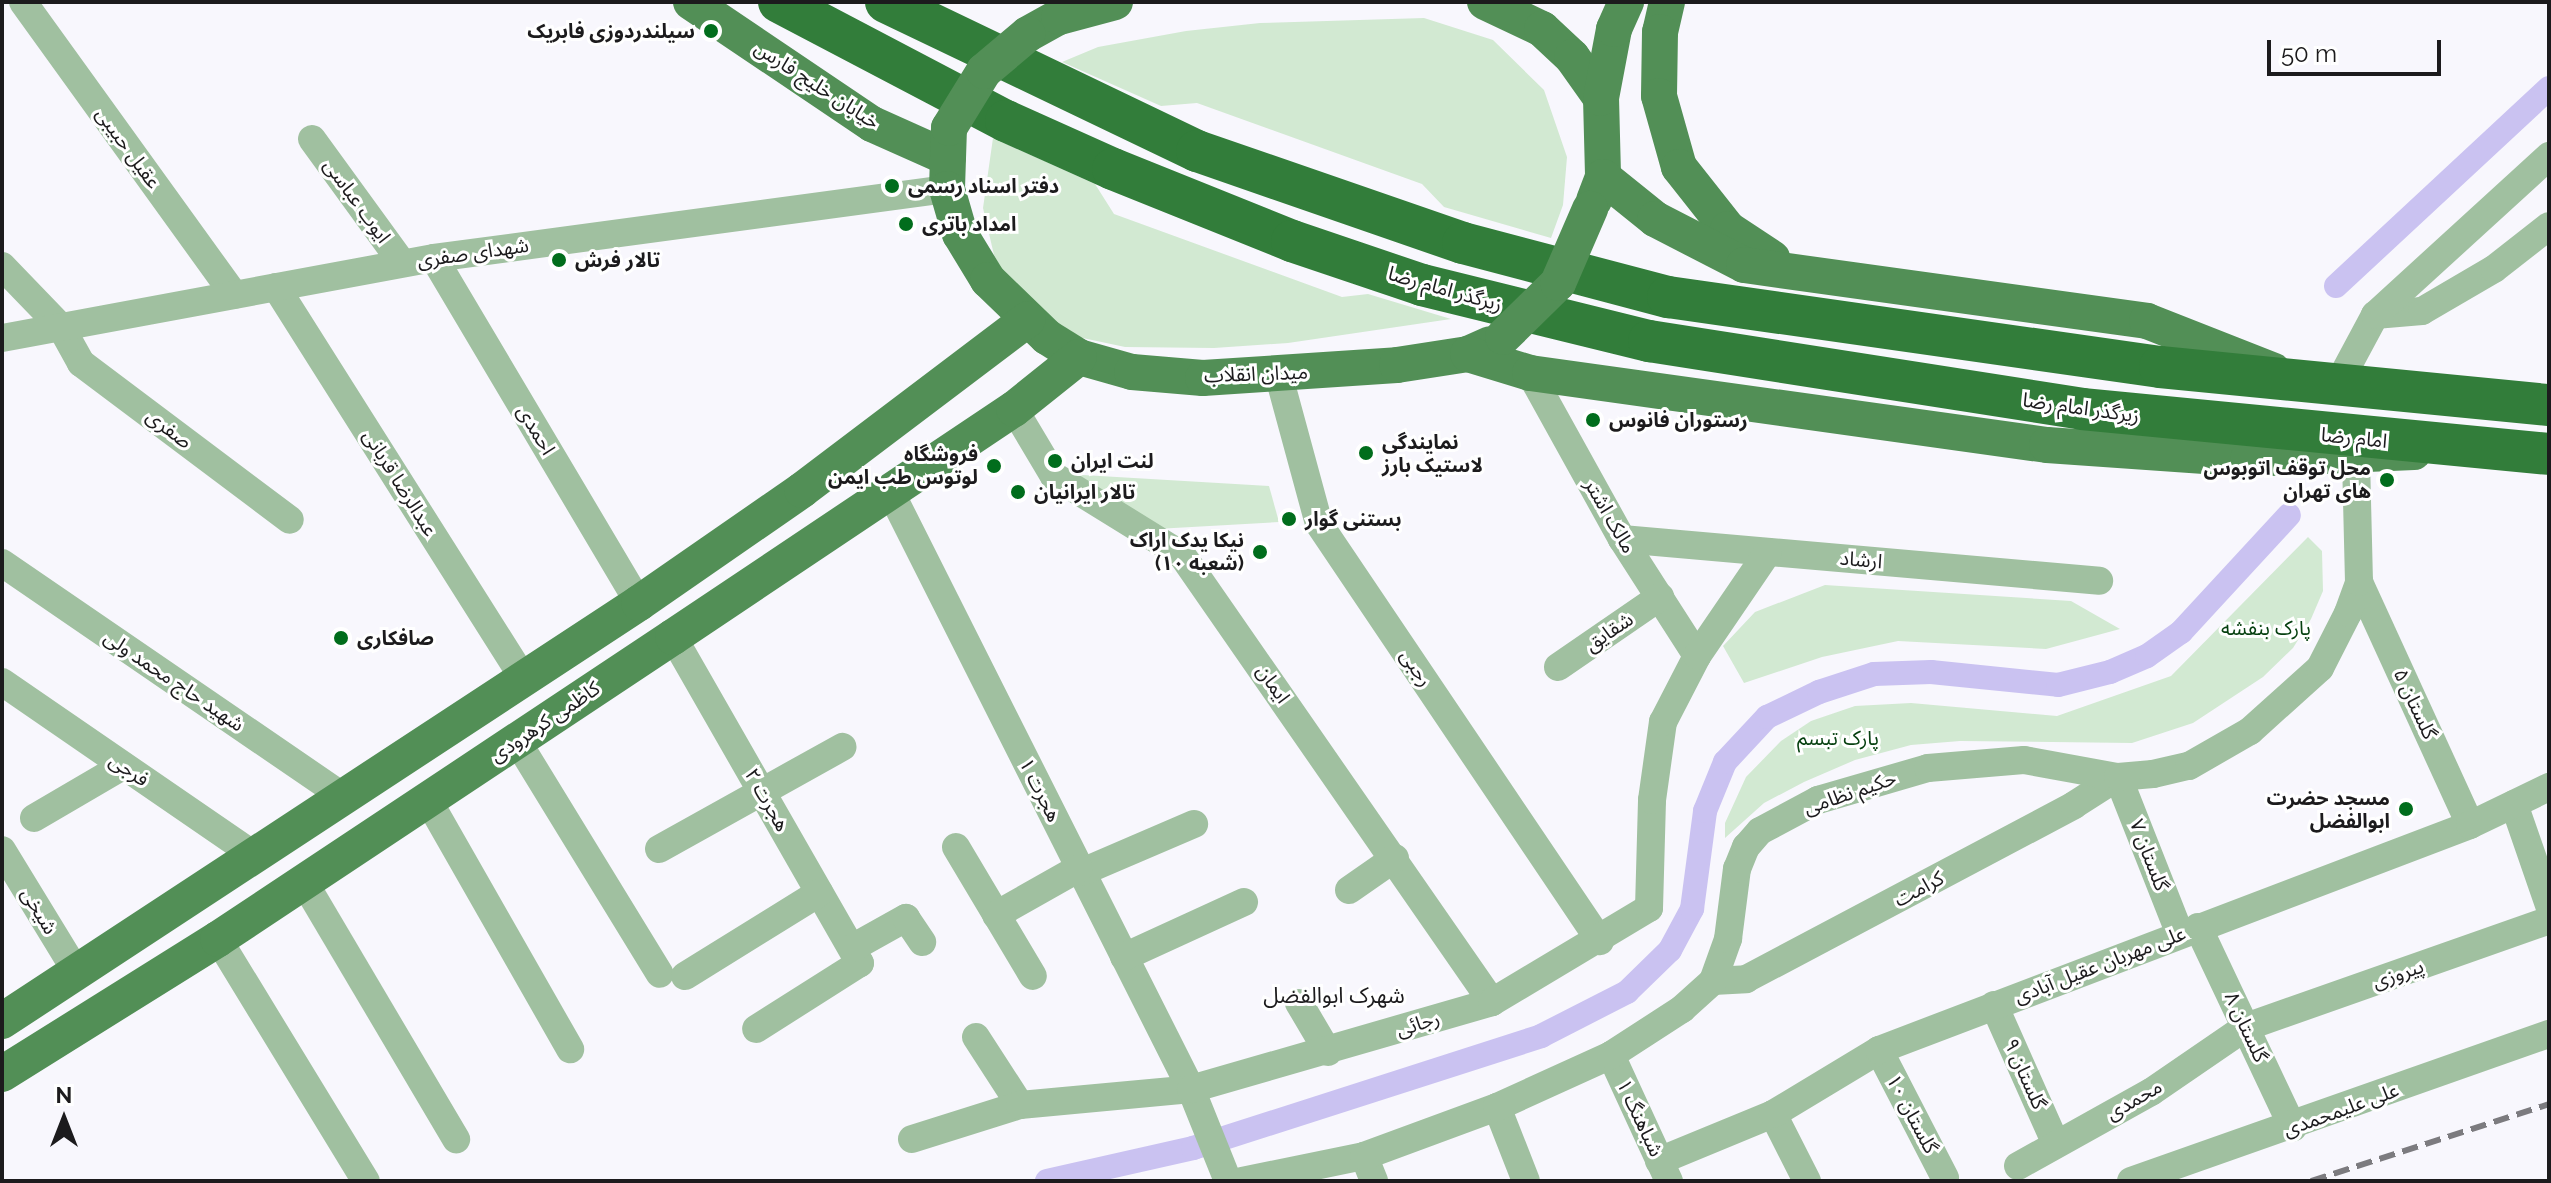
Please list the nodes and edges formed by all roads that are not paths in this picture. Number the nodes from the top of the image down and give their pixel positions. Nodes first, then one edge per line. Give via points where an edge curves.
1 (23, 2) edge
2 (691, 2) edge
3 (779, 2) edge
4 (886, 2) edge
5 (1110, 2) edge
6 (1485, 2) edge
7 (1667, 2) edge
8 (1618, 3) edge
9 (1601, 98) junction
10 (312, 139) dead end
11 (2549, 156) edge
12 (948, 158) junction
13 (1597, 193) junction
14 (2549, 226) edge
15 (434, 258) junction
16 (402, 263) junction
17 (2, 266) edge
18 (1800, 276) junction
19 (276, 287) junction
20 (234, 295) junction
21 (2375, 315) junction
22 (1028, 319) junction
23 (61, 327) junction
24 (2, 338) edge
25 (1468, 354) junction
26 (1079, 357) junction
27 (1278, 373) junction
28 (1530, 373) junction
29 (2317, 383) junction
30 (924, 397) junction
31 (2549, 405) edge
32 (1014, 409) junction
33 (2159, 419) joint
34 (960, 446) junction
35 (2455, 448) junction
36 (2549, 454) edge
37 (2356, 458) junction
38 (890, 491) junction
39 (290, 520) dead end
40 (1622, 539) junction
41 (1768, 552) junction
42 (2, 563) edge
43 (2099, 581) dead end
44 (2359, 582) junction
45 (1660, 597) junction
46 (639, 603) junction
47 (673, 637) junction
48 (1697, 656) junction
49 (1558, 667) dead end
50 (524, 679) junction
51 (2, 682) edge
52 (517, 741) junction
53 (842, 747) dead end
54 (123, 766) junction
55 (2118, 777) junction
56 (2549, 787) edge
57 (761, 791) junction
58 (345, 798) junction
59 (428, 800) junction
60 (2514, 804) junction
61 (34, 818) dead end
62 (1194, 824) dead end
63 (2470, 825) junction
64 (956, 847) dead end
65 (659, 849) dead end
66 (2, 850) edge
67 (257, 857) junction
68 (1395, 858) junction
69 (1080, 870) junction
70 (304, 882) junction
71 (1349, 890) dead end
72 (819, 893) junction
73 (1244, 902) dead end
74 (2549, 905) edge
75 (996, 915) junction
76 (2549, 920) edge
77 (2189, 931) junction
78 (218, 939) junction
79 (1600, 941) junction
80 (922, 942) dead end
81 (856, 956) junction
82 (1124, 957) junction
83 (77, 973) junction
84 (1033, 976) dead end
85 (1713, 981) junction
86 (1492, 1002) junction
87 (1299, 1003) dead end
88 (1994, 1005) junction
89 (2, 1021) edge
90 (2246, 1027) junction
91 (756, 1029) dead end
92 (2549, 1034) edge
93 (976, 1037) dead end
94 (570, 1049) dead end
95 (1879, 1050) junction
96 (1328, 1052) junction
97 (1611, 1055) junction
98 (2, 1074) edge
99 (1196, 1102) junction
100 (1020, 1105) junction
101 (1497, 1107) junction
102 (1773, 1114) junction
103 (2293, 1128) junction
104 (456, 1139) dead end
105 (912, 1139) dead end
106 (2056, 1144) junction
107 (2018, 1166) dead end
108 (1369, 1168) edge
109 (1664, 1171) edge
110 (1231, 1177) edge
111 (1945, 1178) dead end
112 (366, 1181) edge
113 (1526, 1181) edge
114 (1807, 1181) edge
115 (2131, 1181) edge

1 - 20 street, عقیل حبیبی
2 - 12 main road, خیابان خلیج فارس via 872,124
3 - 33 highway, زیرگذر امام رضا via 976,107 1100,163 1292,241 1422,285 1649,341
4 - 29 highway via 1197,151 1463,243 1668,297 2160,367
5 - 12 main road, bridge via 1059,17 1028,34 984,71
6 - 9 main road via 1542,29 1572,57
7 - 18 main road via 1660,32 1659,96 1679,167 1728,229
8 - 9 main road, میدان انقلاب
9 - 13 main road, میدان انقلاب
10 - 16 street, ایوب عباسی
11 - 21 street
12 - 15 street, شهدای صفری
12 - 22 main road, میدان انقلاب via 960,234 981,268
13 - 18 main road via 1744,265
13 - 25 main road, میدان انقلاب, bridge via 1558,283 1503,337
14 - 21 street via 2494,269 2422,311
15 - 16 street, شهدای صفری
15 - 46 street, احمدی
16 - 19 street, شهدای صفری
17 - 23 street, صفری
18 - 29 main road via 2147,321
19 - 20 street, شهدای صفری
19 - 50 street, عبدالرضا قربانی
20 - 23 street, شهدای صفری
21 - 29 street
22 - 26 main road, میدان انقلاب
22 - 30 main road
23 - 24 street, شهدای صفری
23 - 39 street, صفری via 81,363
25 - 27 main road, میدان انقلاب
25 - 28 main road
26 - 27 main road, میدان انقلاب via 1132,372
26 - 32 main road, کاظمی کرهرودی
27 - 79 street, رجبی via 1319,524
28 - 37 main road via 2047,445 2248,459
28 - 40 street, مالک اشتر
29 - 31 highway
30 - 34 main road
30 - 46 main road
32 - 34 main road, کاظمی کرهرودی
32 - 68 street, ایمان via 1054,476 1182,555
33 - 35 highway, امام رضا
34 - 38 main road, کاظمی کرهرودی
35 - 36 highway, امام رضا
35 - 37 main road
37 - 44 street, حکیم نظامی
38 - 47 main road, کاظمی کرهرودی
38 - 69 street, هجرت ۱
40 - 41 street, ارشاد
40 - 45 street, مالک اشتر
41 - 43 street, ارشاد
41 - 48 street
42 - 58 street, شهید حاج محمد ولی
44 - 55 street, حکیم نظامی via 2320,668 2250,731 2189,766
44 - 63 street, گلستان ۵
45 - 48 street, مالک اشتر
45 - 49 street, شقایق
46 - 50 main road
47 - 52 main road, کاظمی کرهرودی
47 - 57 street, هجرت ۲
48 - 79 street, رجائی via 1663,722 1652,800 1649,908
50 - 58 main road
51 - 54 street, فرجی
52 - 59 main road, کاظمی کرهرودی
52 - 72 street via 672,975
53 - 57 street
54 - 61 street
54 - 67 street, فرجی
55 - 77 street, گلستان ۷
55 - 85 street, کرامت via 1746,979
55 - 85 street, حکیم نظامی via 2024,760 1928,768 1818,800 1760,831 1746,847 1737,869 1728,939
56 - 60 street, علی مهربان عقیل آبادی
57 - 65 street
57 - 72 street, هجرت ۲
58 - 67 main road
59 - 70 main road, کاظمی کرهرودی
59 - 94 street
60 - 63 street, علی مهربان عقیل آبادی
60 - 74 street
62 - 69 street
63 - 77 street, علی مهربان عقیل آبادی
64 - 75 street
66 - 83 street, شیخی
67 - 83 main road
68 - 71 street
68 - 86 street, ایمان
69 - 75 street
69 - 82 street, هجرت ۱
70 - 78 main road, کاظمی کرهرودی
70 - 104 street
72 - 81 street, هجرت ۲
73 - 82 street
75 - 84 street
76 - 90 street, پیروزی
77 - 88 street, علی مهربان عقیل آبادی
77 - 90 street, گلستان ۸
78 - 98 main road, کاظمی کرهرودی
78 - 112 street
79 - 86 street, رجائی
80 - 81 street via 906,918
81 - 91 street
82 - 99 street, هجرت ۱
83 - 89 main road
85 - 97 street, حکیم نظامی via 1682,1009
86 - 96 street, رجائی
87 - 96 street
88 - 95 street, علی مهربان عقیل آبادی
88 - 106 street, گلستان ۹
90 - 103 street, گلستان ۸
90 - 106 street, محمدی via 2151,1092
92 - 103 street, علی علیمحمدی
93 - 100 street
95 - 102 street, علی مهربان عقیل آبادی
95 - 111 street, گلستان ۱۰
96 - 99 street, رجائی
97 - 101 street, حکیم نظامی
97 - 109 street, شباهنگ ۱
99 - 100 street, رجائی
99 - 110 street, هجرت ۱
100 - 105 street, رجائی
101 - 108 street, حکیم نظامی
101 - 113 street
102 - 109 street, علی مهربان عقیل آبادی
102 - 114 street
103 - 115 street, علی علیمحمدی
106 - 107 street, محمدی
108 - 110 street, حکیم نظامی

